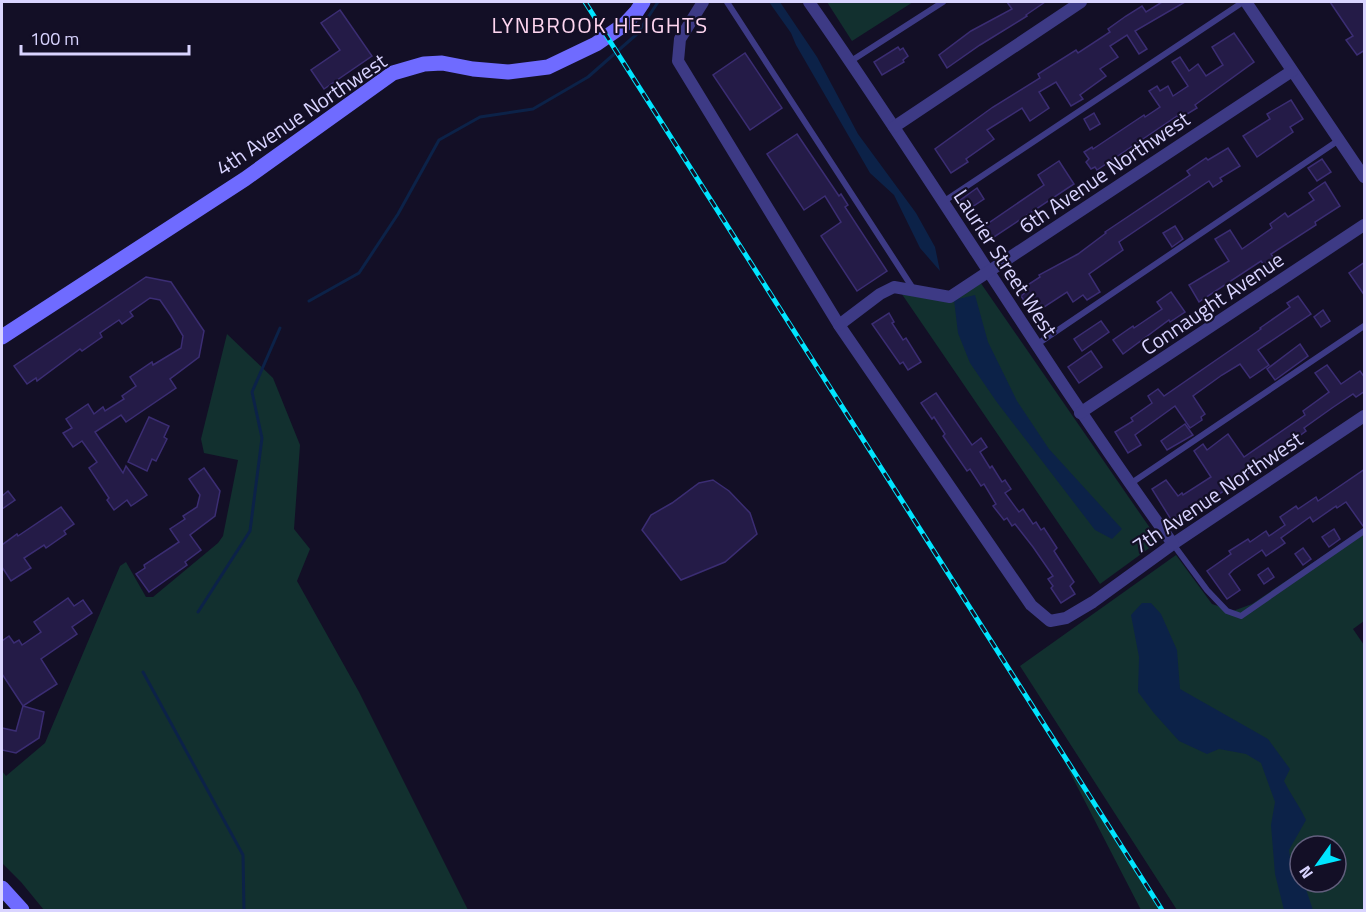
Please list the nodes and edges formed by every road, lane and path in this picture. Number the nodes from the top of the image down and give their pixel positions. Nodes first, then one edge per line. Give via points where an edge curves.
1 (643, 2) edge
2 (703, 2) edge
3 (727, 2) edge
4 (809, 2) edge
5 (943, 2) edge
6 (1081, 2) edge
7 (1244, 2) edge
8 (851, 61) junction
9 (1292, 71) junction
10 (894, 127) junction
11 (1339, 140) junction
12 (1365, 177) edge
13 (944, 202) junction
14 (1365, 225) edge
15 (988, 273) junction
16 (915, 291) junction
17 (839, 325) junction
18 (1365, 326) edge
19 (2, 337) edge
20 (1036, 345) junction
21 (1080, 413) junction
22 (1365, 416) edge
23 (1130, 484) junction
24 (1365, 531) edge
25 (1173, 544) junction
26 (2, 888) edge
27 (22, 910) edge

1 - 19 street, 4th Avenue Northwest via 625,24 596,44 548,67 508,72 442,63 393,73 245,178
2 - 17 street via 680,39 678,61
3 - 16 lane
4 - 8 street, Laurier Street West
5 - 8 lane
6 - 10 street
7 - 9 street
7 - 13 lane
8 - 10 street, Laurier Street West
9 - 11 street
9 - 15 street, 6th Avenue Northwest
10 - 13 street, Laurier Street West
11 - 12 street
11 - 20 lane
13 - 15 street, Laurier Street West
14 - 21 street, Connaught Avenue
15 - 16 street, 6th Avenue Northwest via 950,297
15 - 20 street, Laurier Street West
16 - 17 street, 6th Avenue Northwest via 894,287
17 - 25 street, 7th Avenue Northwest via 1031,605 1050,621 1066,618 1093,602
18 - 23 lane
20 - 21 street, Laurier Street West
21 - 23 street, Laurier Street West
22 - 25 street, 7th Avenue Northwest
23 - 25 street, Laurier Street West
24 - 25 lane via 1241,616 1227,611 1207,590
26 - 27 street

